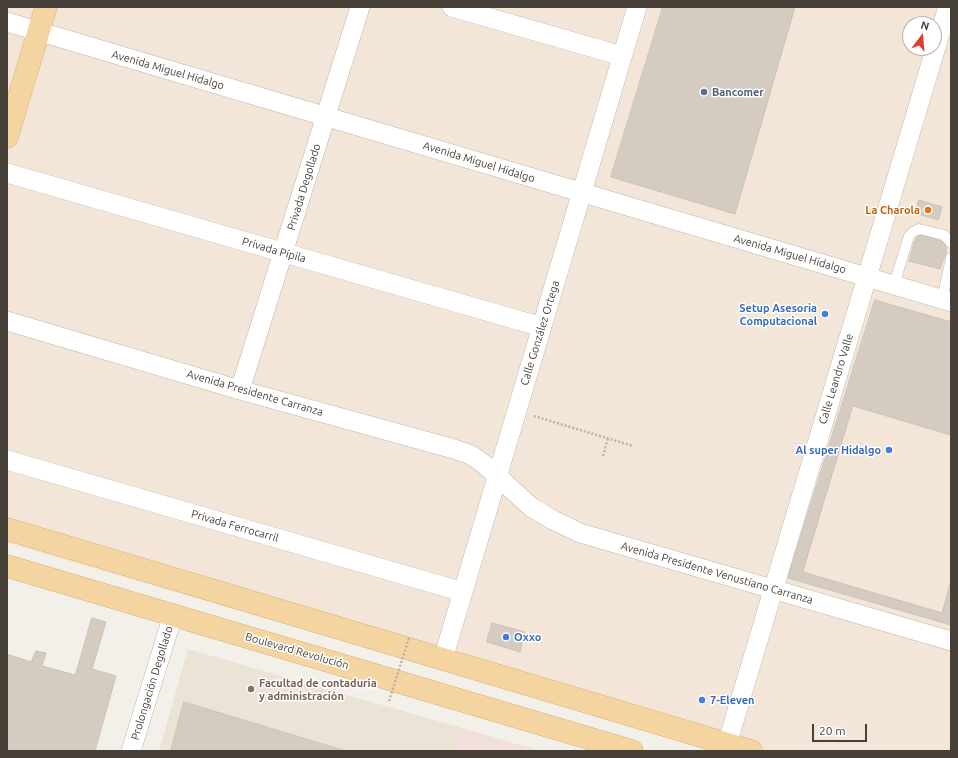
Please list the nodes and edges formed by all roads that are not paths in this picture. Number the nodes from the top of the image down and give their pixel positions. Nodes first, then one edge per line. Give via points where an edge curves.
1 (46, 7) edge
2 (360, 7) edge
3 (452, 7) edge
4 (637, 7) edge
5 (948, 7) edge
6 (7, 22) edge
7 (39, 32) junction
8 (622, 56) junction
9 (326, 117) junction
10 (7, 137) edge
11 (7, 173) edge
12 (582, 192) junction
13 (951, 243) edge
14 (283, 253) junction
15 (951, 258) edge
16 (867, 277) junction
17 (894, 285) junction
18 (946, 300) edge
19 (7, 321) edge
20 (542, 327) junction
21 (240, 390) junction
22 (7, 460) edge
23 (498, 475) junction
24 (7, 529) edge
25 (7, 566) edge
26 (773, 590) junction
27 (463, 592) junction
28 (173, 615) junction
29 (951, 641) edge
30 (443, 659) junction
31 (726, 748) edge
32 (131, 751) edge
33 (632, 751) edge
34 (751, 751) edge

1 - 7 main road
2 - 9 street, Privada Degollado
3 - 8 street
4 - 8 street, Calle González Ortega
5 - 16 street, Calle Leandro Valle
6 - 7 street, Avenida Miguel Hidalgo
7 - 9 street, Avenida Miguel Hidalgo
7 - 10 main road
8 - 12 street, Calle González Ortega
9 - 12 street, Avenida Miguel Hidalgo
9 - 14 street, Privada Degollado
11 - 14 street, Privada Pípila
12 - 16 street, Avenida Miguel Hidalgo
12 - 20 street, Calle González Ortega
13 - 17 lane via 944,235 919,229 913,232 909,236
14 - 20 street, Privada Pípila
14 - 21 street, Privada Degollado
15 - 18 lane
16 - 17 street, Avenida Miguel Hidalgo
16 - 26 street, Calle Leandro Valle
17 - 18 street, Avenida Miguel Hidalgo
19 - 21 street, Avenida Presidente Carranza
20 - 23 street, Calle González Ortega
21 - 23 street, Avenida Presidente Carranza via 454,449 471,455
22 - 27 street, Privada Ferrocarril
23 - 26 street, Avenida Presidente Venustiano Carranza via 532,507 580,533
23 - 27 street, Calle González Ortega
24 - 30 main road
25 - 28 main road, Boulevard Revolución
26 - 29 street, Avenida Presidente Venustiano Carranza
26 - 31 street, Calle Leandro Valle
27 - 30 street, Calle González Ortega
28 - 32 street, Prolongación Degollado
28 - 33 main road, Boulevard Revolución
30 - 31 main road
31 - 34 main road

